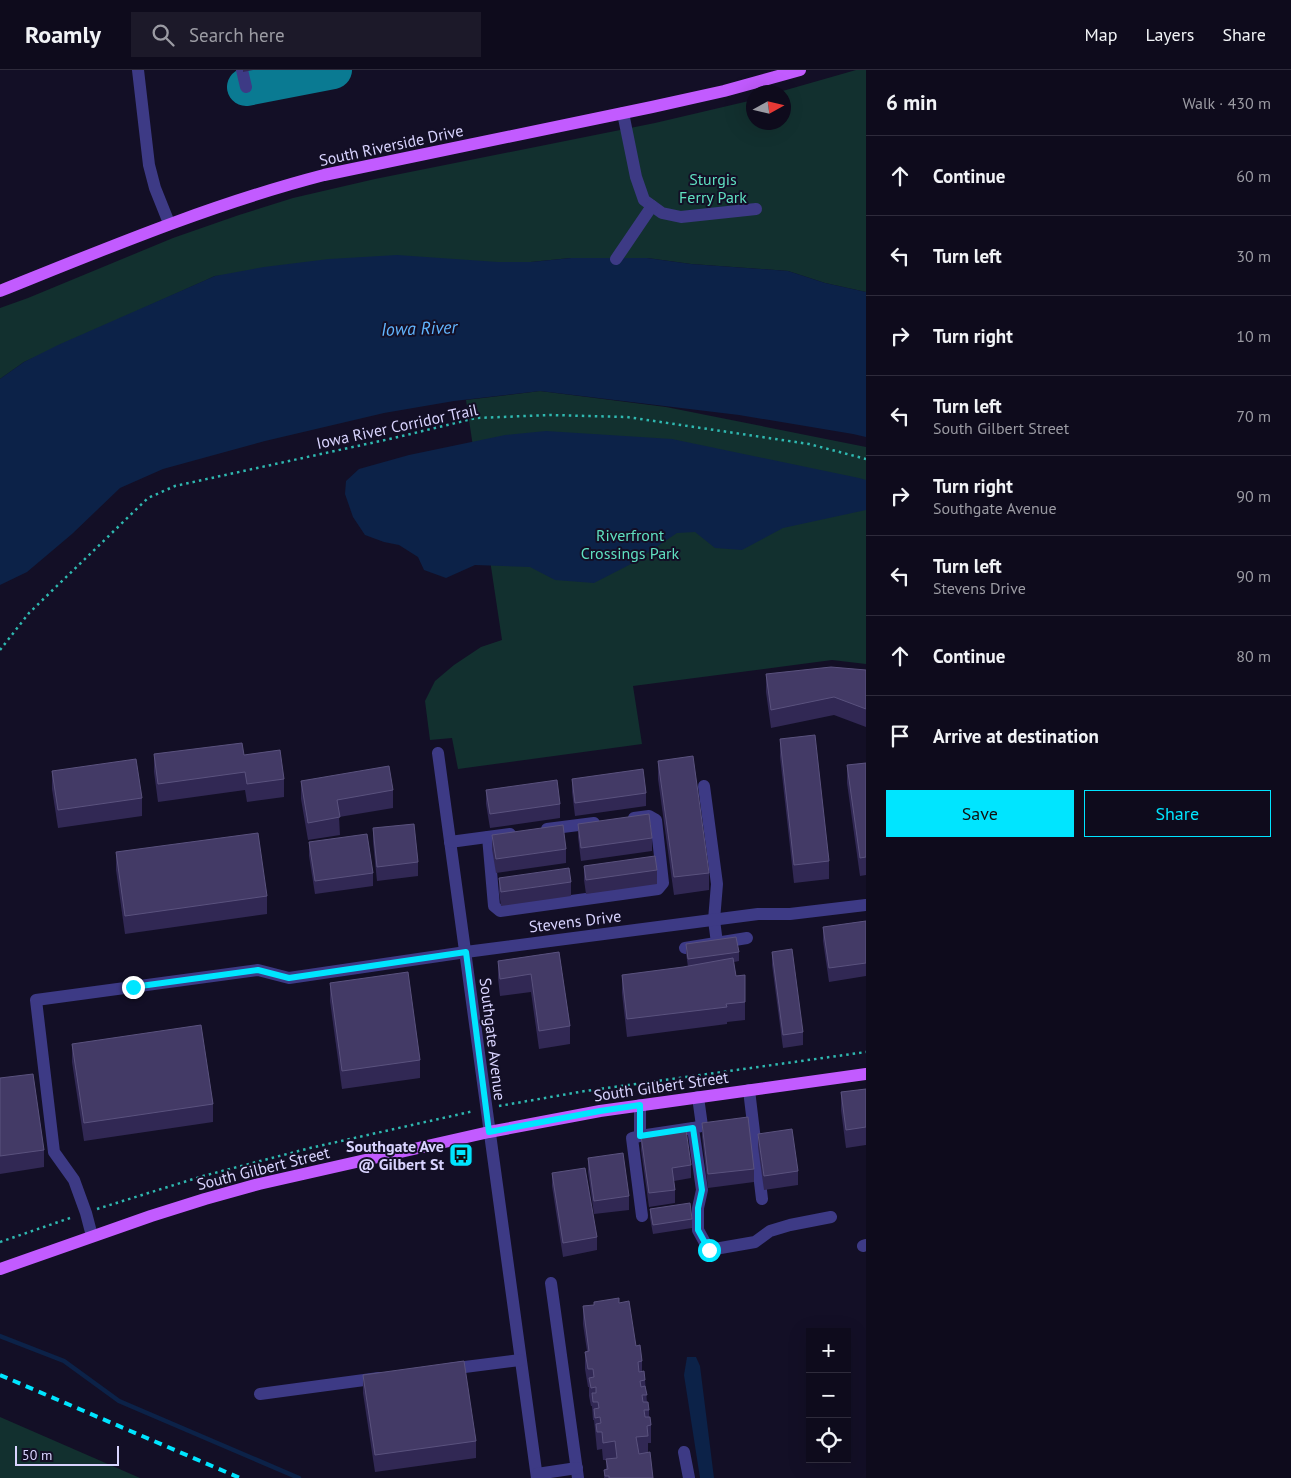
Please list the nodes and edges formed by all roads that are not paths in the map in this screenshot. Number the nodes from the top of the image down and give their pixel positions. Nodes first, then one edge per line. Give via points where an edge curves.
1 (138, 70) edge
2 (242, 70) edge
3 (800, 70) edge
4 (246, 87) dead end
5 (623, 113) junction
6 (652, 206) junction
7 (756, 209) dead end
8 (169, 223) junction
9 (616, 259) dead end
10 (0, 291) edge
11 (438, 753) dead end
12 (704, 786) dead end
13 (621, 820) edge
14 (602, 822) edge
15 (488, 837) junction
16 (450, 842) junction
17 (866, 906) edge
18 (714, 920) junction
19 (747, 938) dead end
20 (717, 943) junction
21 (685, 948) edge
22 (466, 952) junction
23 (866, 1074) edge
24 (749, 1090) junction
25 (698, 1097) junction
26 (640, 1105) junction
27 (693, 1128) junction
28 (489, 1132) junction
29 (640, 1136) junction
30 (762, 1199) dead end
31 (642, 1216) dead end
32 (831, 1217) dead end
33 (92, 1236) junction
34 (0, 1268) edge
35 (551, 1283) dead end
36 (520, 1360) junction
37 (438, 1371) edge
38 (388, 1377) edge
39 (260, 1394) dead end
40 (684, 1452) dead end
41 (578, 1473) edge
42 (537, 1476) edge
43 (689, 1478) edge

1 - 8 street via 149,165
2 - 4 street
3 - 5 main road, South Riverside Drive
5 - 6 street via 636,177 644,200
5 - 8 main road, South Riverside Drive via 324,175 272,188
6 - 7 street via 662,213 681,217
6 - 9 street
8 - 10 main road, South Riverside Drive
11 - 16 street, Southgate Avenue
12 - 18 street via 716,884
13 - 15 street via 650,816 656,820 663,883 658,889 500,911 494,906
14 - 15 street
15 - 16 street
16 - 22 street, Southgate Avenue
17 - 18 street, Stevens Drive
18 - 20 street
18 - 22 street, Stevens Drive
19 - 20 street
20 - 21 street
22 - 28 street, Southgate Avenue
22 - 33 street, Stevens Drive via 289,978 258,970 36,1000 54,1152 74,1180
23 - 24 main road, South Gilbert Street
24 - 25 main road, South Gilbert Street
24 - 30 street
25 - 26 main road, South Gilbert Street
25 - 27 street via 702,1126
26 - 28 main road, South Gilbert Street
26 - 29 street
27 - 29 street
27 - 32 street via 702,1190 698,1230 709,1250 755,1242 770,1231
28 - 33 main road, South Gilbert Street via 259,1184
28 - 36 street, Southgate Avenue
29 - 31 street via 632,1138
33 - 34 main road, South Gilbert Street
35 - 41 street
36 - 37 street
36 - 42 street, Southgate Avenue
38 - 39 street
40 - 43 street
41 - 42 street

